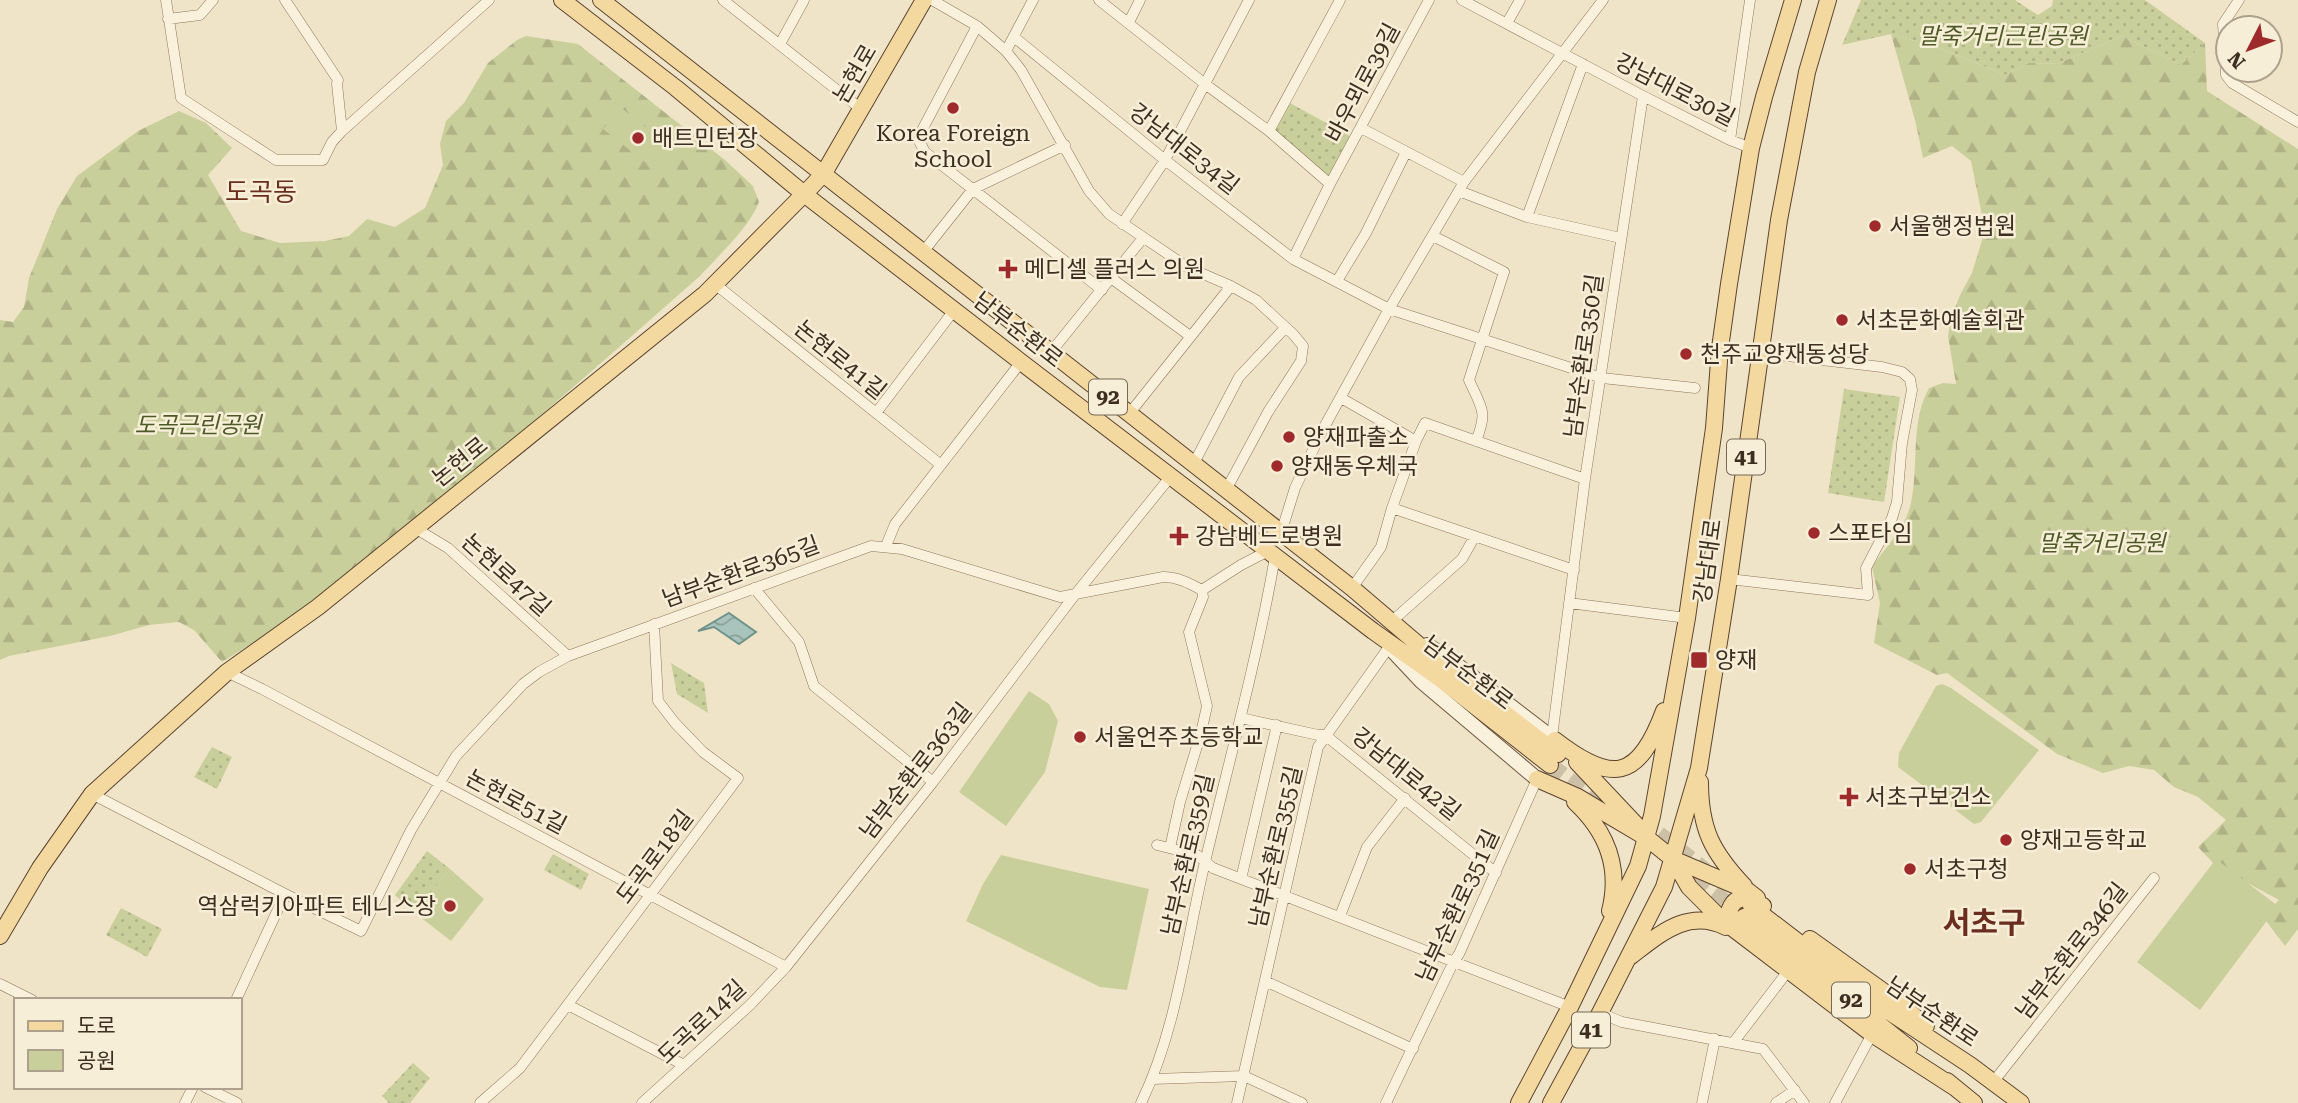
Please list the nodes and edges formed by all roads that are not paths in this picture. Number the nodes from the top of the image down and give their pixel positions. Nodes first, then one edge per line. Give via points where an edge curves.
1 (166, 0) edge
2 (213, 0) edge
3 (285, 0) edge
4 (489, 0) edge
5 (562, 0) edge
6 (601, 0) edge
7 (723, 0) edge
8 (804, 0) edge
9 (924, 0) edge
10 (932, 0) edge
11 (1033, 0) edge
12 (1099, 0) edge
13 (1140, 0) edge
14 (1248, 0) edge
15 (1340, 0) edge
16 (1429, 0) edge
17 (1462, 0) edge
18 (1520, 0) edge
19 (1603, 0) edge
20 (1750, 0) edge
21 (1793, 0) edge
22 (1828, 0) edge
23 (2239, 0) edge
24 (168, 19) junction
25 (1129, 22) junction
26 (1507, 23) junction
27 (977, 26) junction
28 (1014, 37) junction
29 (780, 44) junction
30 (1006, 51) junction
31 (1560, 54) junction
32 (1583, 64) junction
33 (1205, 84) junction
34 (1643, 96) junction
35 (861, 109) junction
36 (2298, 122) edge
37 (1361, 128) junction
38 (342, 131) junction
39 (1269, 131) junction
40 (1730, 140) junction
41 (1065, 145) junction
42 (1751, 148) junction
43 (1406, 152) junction
44 (1165, 160) junction
45 (824, 173) junction
46 (1330, 184) junction
47 (1462, 187) junction
48 (972, 189) junction
49 (804, 194) junction
50 (1527, 217) junction
51 (1122, 223) junction
52 (1433, 236) junction
53 (1143, 238) junction
54 (1621, 238) junction
55 (923, 251) junction
56 (1293, 259) junction
57 (1111, 278) junction
58 (1336, 281) junction
59 (715, 284) junction
60 (1231, 286) junction
61 (1102, 290) junction
62 (955, 309) junction
63 (1390, 309) junction
64 (1285, 328) junction
65 (1190, 336) junction
66 (1482, 340) junction
67 (1051, 352) junction
68 (1760, 353) junction
69 (1021, 362) junction
70 (1602, 379) junction
71 (1695, 388) dead end
72 (1341, 398) junction
73 (876, 413) junction
74 (1129, 414) junction
75 (1416, 441) junction
76 (1476, 441) junction
77 (941, 465) junction
78 (1193, 466) junction
79 (1171, 476) junction
80 (1585, 479) junction
81 (1226, 490) junction
82 (1392, 508) junction
83 (415, 528) junction
84 (1280, 533) junction
85 (1475, 536) junction
86 (886, 546) junction
87 (1272, 554) junction
88 (1574, 570) junction
89 (1729, 579) junction
90 (754, 588) junction
91 (1352, 588) junction
92 (1202, 590) junction
93 (1074, 596) junction
94 (1569, 603) junction
95 (1687, 618) junction
96 (1391, 622) junction
97 (654, 624) junction
98 (1373, 631) junction
99 (1389, 647) junction
100 (568, 656) junction
101 (227, 673) junction
102 (1678, 674) junction
103 (1241, 718) junction
104 (1277, 725) junction
105 (1325, 735) junction
106 (1554, 749) junction
107 (1699, 768) junction
108 (1537, 779) junction
109 (933, 782) junction
110 (438, 783) junction
111 (92, 794) junction
112 (1405, 798) junction
113 (1647, 838) junction
114 (1157, 845) dead end
115 (1170, 848) junction
116 (1673, 859) junction
117 (1205, 863) junction
118 (1496, 873) junction
119 (2154, 878) dead end
120 (1241, 879) junction
121 (285, 894) junction
122 (1285, 895) junction
123 (651, 896) junction
124 (1748, 905) junction
125 (1340, 916) junction
126 (1797, 930) junction
127 (1737, 933) junction
128 (0, 936) edge
129 (1602, 943) junction
130 (1629, 957) junction
131 (1453, 963) junction
132 (786, 967) junction
133 (1788, 971) junction
134 (1265, 981) junction
135 (0, 984) edge
136 (28, 998) edge
137 (237, 998) edge
138 (568, 1004) junction
139 (1570, 1007) junction
140 (1600, 1013) junction
141 (1872, 1034) junction
142 (1715, 1039) junction
143 (1733, 1043) junction
144 (1413, 1049) junction
145 (684, 1065) junction
146 (1970, 1065) junction
147 (1244, 1076) junction
148 (1153, 1079) junction
149 (1994, 1081) junction
150 (1955, 1087) junction
151 (209, 1089) edge
152 (1794, 1090) junction
153 (237, 1103) edge
154 (480, 1103) edge
155 (642, 1103) edge
156 (1142, 1103) edge
157 (1237, 1103) edge
158 (1302, 1103) edge
159 (1386, 1103) edge
160 (1518, 1103) edge
161 (1551, 1103) edge
162 (1702, 1103) edge
163 (1776, 1103) edge
164 (1804, 1103) edge
165 (1835, 1103) edge
166 (1975, 1103) edge
167 (2021, 1103) edge

1 - 24 street
2 - 24 street via 200,15
3 - 38 street via 338,80
4 - 38 street
5 - 49 main road, 남부순환로 / 92
6 - 45 main road, 남부순환로 / 92
7 - 29 street
8 - 29 street
9 - 35 main road, 논현로
10 - 27 street
11 - 28 street
12 - 25 street, 바우뫼로39길
13 - 25 street
14 - 33 street
15 - 39 street
16 - 37 street, 바우뫼로39길
17 - 26 street, 강남대로30길
18 - 26 street
19 - 31 street
20 - 40 street
21 - 42 main road, 강남대로 / 41
22 - 68 main road, 강남대로 / 41 via 1805,82
23 - 36 street via 2223,24 2226,75
24 - 38 street via 181,99 276,160 323,160
25 - 33 street, 바우뫼로39길
26 - 31 street, 강남대로30길
27 - 30 street
27 - 48 street via 920,134 925,152
28 - 30 street
28 - 44 street, 강남대로34길
29 - 35 street
30 - 41 street
31 - 32 street, 강남대로30길
31 - 47 street
32 - 34 street, 강남대로30길
32 - 50 street, 강남대로30길
33 - 39 street, 바우뫼로39길
33 - 44 street
34 - 40 street, 강남대로30길
34 - 54 street, 남부순환로350길
35 - 45 main road, 논현로
37 - 43 street
37 - 46 street, 바우뫼로39길
39 - 46 street, 바우뫼로39길
40 - 42 street, 강남대로30길
41 - 48 street
41 - 51 street via 1089,191
42 - 95 main road, 강남대로 / 41 via 1720,348 1714,428
43 - 47 street
43 - 58 street
44 - 51 street
44 - 56 street, 강남대로34길
45 - 49 main road, 논현로
45 - 55 main road, 남부순환로 / 92
46 - 56 street, 바우뫼로39길
47 - 50 street via 1486,203
47 - 52 street
48 - 55 street
48 - 61 street
49 - 59 main road, 논현로
49 - 62 main road, 남부순환로 / 92
50 - 54 street
51 - 53 street
52 - 63 street
52 - 66 street via 1504,272
53 - 57 street, 남부순환로
53 - 60 street via 1187,267
54 - 70 street, 남부순환로350길
55 - 67 main road, 남부순환로 / 92
56 - 58 street, 강남대로34길
57 - 61 street, 남부순환로
57 - 65 street
58 - 63 street, 강남대로34길
59 - 73 street, 논현로41길
59 - 83 main road, 논현로
60 - 64 street via 1256,300
60 - 65 street
61 - 67 street, 남부순환로
62 - 69 main road, 남부순환로 / 92
62 - 73 street
63 - 66 street, 강남대로34길
63 - 72 street
64 - 78 street via 1239,377
64 - 81 street via 1303,346 1301,361
65 - 74 street
66 - 70 street, 강남대로34길
66 - 76 street via 1469,380 1484,413
67 - 74 main road, 남부순환로 / 92
68 - 89 main road, 강남대로 / 41
68 - 89 street via 1882,367 1910,379 1897,502 1866,568 1868,594
69 - 77 street
69 - 79 main road, 남부순환로 / 92
70 - 71 street, 강남대로34길
70 - 80 street, 남부순환로350길
72 - 75 street
72 - 84 street via 1295,488
73 - 77 street, 논현로41길
74 - 78 main road, 남부순환로 / 92
75 - 76 street, 남부순환로350길 via 1425,423
75 - 82 street
76 - 80 street, 남부순환로350길
77 - 86 street via 894,524
78 - 81 main road, 남부순환로 / 92
79 - 87 main road, 남부순환로 / 92
79 - 93 street, 남부순환로363길
80 - 88 street, 남부순환로350길
81 - 84 main road, 남부순환로 / 92
82 - 85 street
82 - 91 street via 1381,547
83 - 100 street, 논현로47길 via 448,548
83 - 101 main road, 논현로
84 - 91 main road, 남부순환로 / 92
85 - 88 street
85 - 96 street, 남부순환로 via 1462,559
86 - 90 street, 남부순환로365길 via 871,546
86 - 93 street via 1060,597
87 - 92 street via 1241,565
87 - 98 main road, 남부순환로 / 92
87 - 103 street, 남부순환로359길
88 - 94 street, 남부순환로350길
89 - 107 main road, 강남대로 / 41
90 - 97 street, 남부순환로365길
90 - 109 street via 799,642 814,686
91 - 96 main road, 남부순환로 / 92
92 - 93 street via 1163,577
92 - 115 street via 1189,632 1207,706
93 - 109 street, 남부순환로363길
94 - 95 street, 강남대로
94 - 106 street, 남부순환로350길
95 - 102 main road, 강남대로 / 41
96 - 106 main road, 남부순환로 / 92
97 - 100 street, 남부순환로365길
97 - 123 street, 도곡로18길 via 658,701 704,752 738,778
98 - 99 main road
98 - 106 main road, 남부순환로 / 92
99 - 105 street, 남부순환로355길
99 - 108 main road via 1422,682
100 - 110 street, 남부순환로365길 via 523,684 456,756
101 - 110 street, 논현로51길
101 - 111 main road, 논현로
102 - 106 main road via 1651,743 1625,766 1600,768
102 - 113 main road, 강남대로 / 41
103 - 104 street, 강남대로42길
103 - 117 street, 남부순환로359길
104 - 105 street, 강남대로42길
104 - 120 street
105 - 112 street, 강남대로42길
105 - 122 street, 남부순환로355길 via 1318,747
106 - 108 main road via 1563,754 1562,765 1552,774 1539,773
106 - 113 main road via 1627,813
107 - 116 main road, 강남대로 / 41
107 - 124 main road via 1702,819
108 - 113 main road via 1578,797
108 - 118 street, 남부순환로351길
108 - 129 main road via 1576,803 1608,844 1615,886
109 - 132 street, 남부순환로363길
110 - 121 street, 남부순환로365길 via 360,931
110 - 123 street, 논현로51길
111 - 121 street
111 - 128 main road, 논현로
112 - 118 street, 강남대로42길
112 - 125 street via 1367,847
113 - 116 main road
113 - 129 main road, 강남대로 / 41
114 - 115 street
115 - 117 street via 1197,855
116 - 124 main road
116 - 127 main road via 1698,898
116 - 130 main road, 강남대로 / 41
117 - 120 street
117 - 148 street, 남부순환로359길
118 - 131 street, 남부순환로351길
119 - 149 street, 남부순환로346길
120 - 122 street
121 - 137 street
122 - 125 street
122 - 134 street, 남부순환로355길
123 - 132 street, 논현로51길
123 - 138 street, 도곡로18길
124 - 126 main road
124 - 146 main road, 남부순환로 / 92 via 1888,1011
124 - 150 main road, 남부순환로 / 92
125 - 131 street
126 - 127 main road via 1744,897 1729,911
126 - 146 main road via 1894,999
127 - 130 main road via 1713,922 1690,920 1663,932
127 - 133 main road
129 - 139 main road, 강남대로 / 41
130 - 140 main road, 강남대로 / 41
131 - 139 street
131 - 144 street, 남부순환로351길
132 - 145 street, 도곡로14길
133 - 141 main road
133 - 143 street
134 - 144 street
134 - 147 street, 남부순환로355길
135 - 136 street
138 - 145 street
138 - 154 street, 도곡로18길 via 520,1068
139 - 160 main road, 강남대로 / 41
140 - 142 street via 1622,1022
140 - 161 main road, 강남대로 / 41
141 - 150 main road
141 - 165 street
142 - 143 street
142 - 162 street
143 - 152 street via 1763,1049
144 - 159 street, 남부순환로351길
145 - 155 street, 도곡로14길
146 - 149 main road, 남부순환로 / 92
147 - 148 street
147 - 157 street, 남부순환로355길
147 - 158 street
148 - 156 street, 남부순환로359길
149 - 167 main road, 남부순환로 / 92
150 - 166 main road, 남부순환로 / 92
151 - 153 street
152 - 163 street
152 - 164 street

